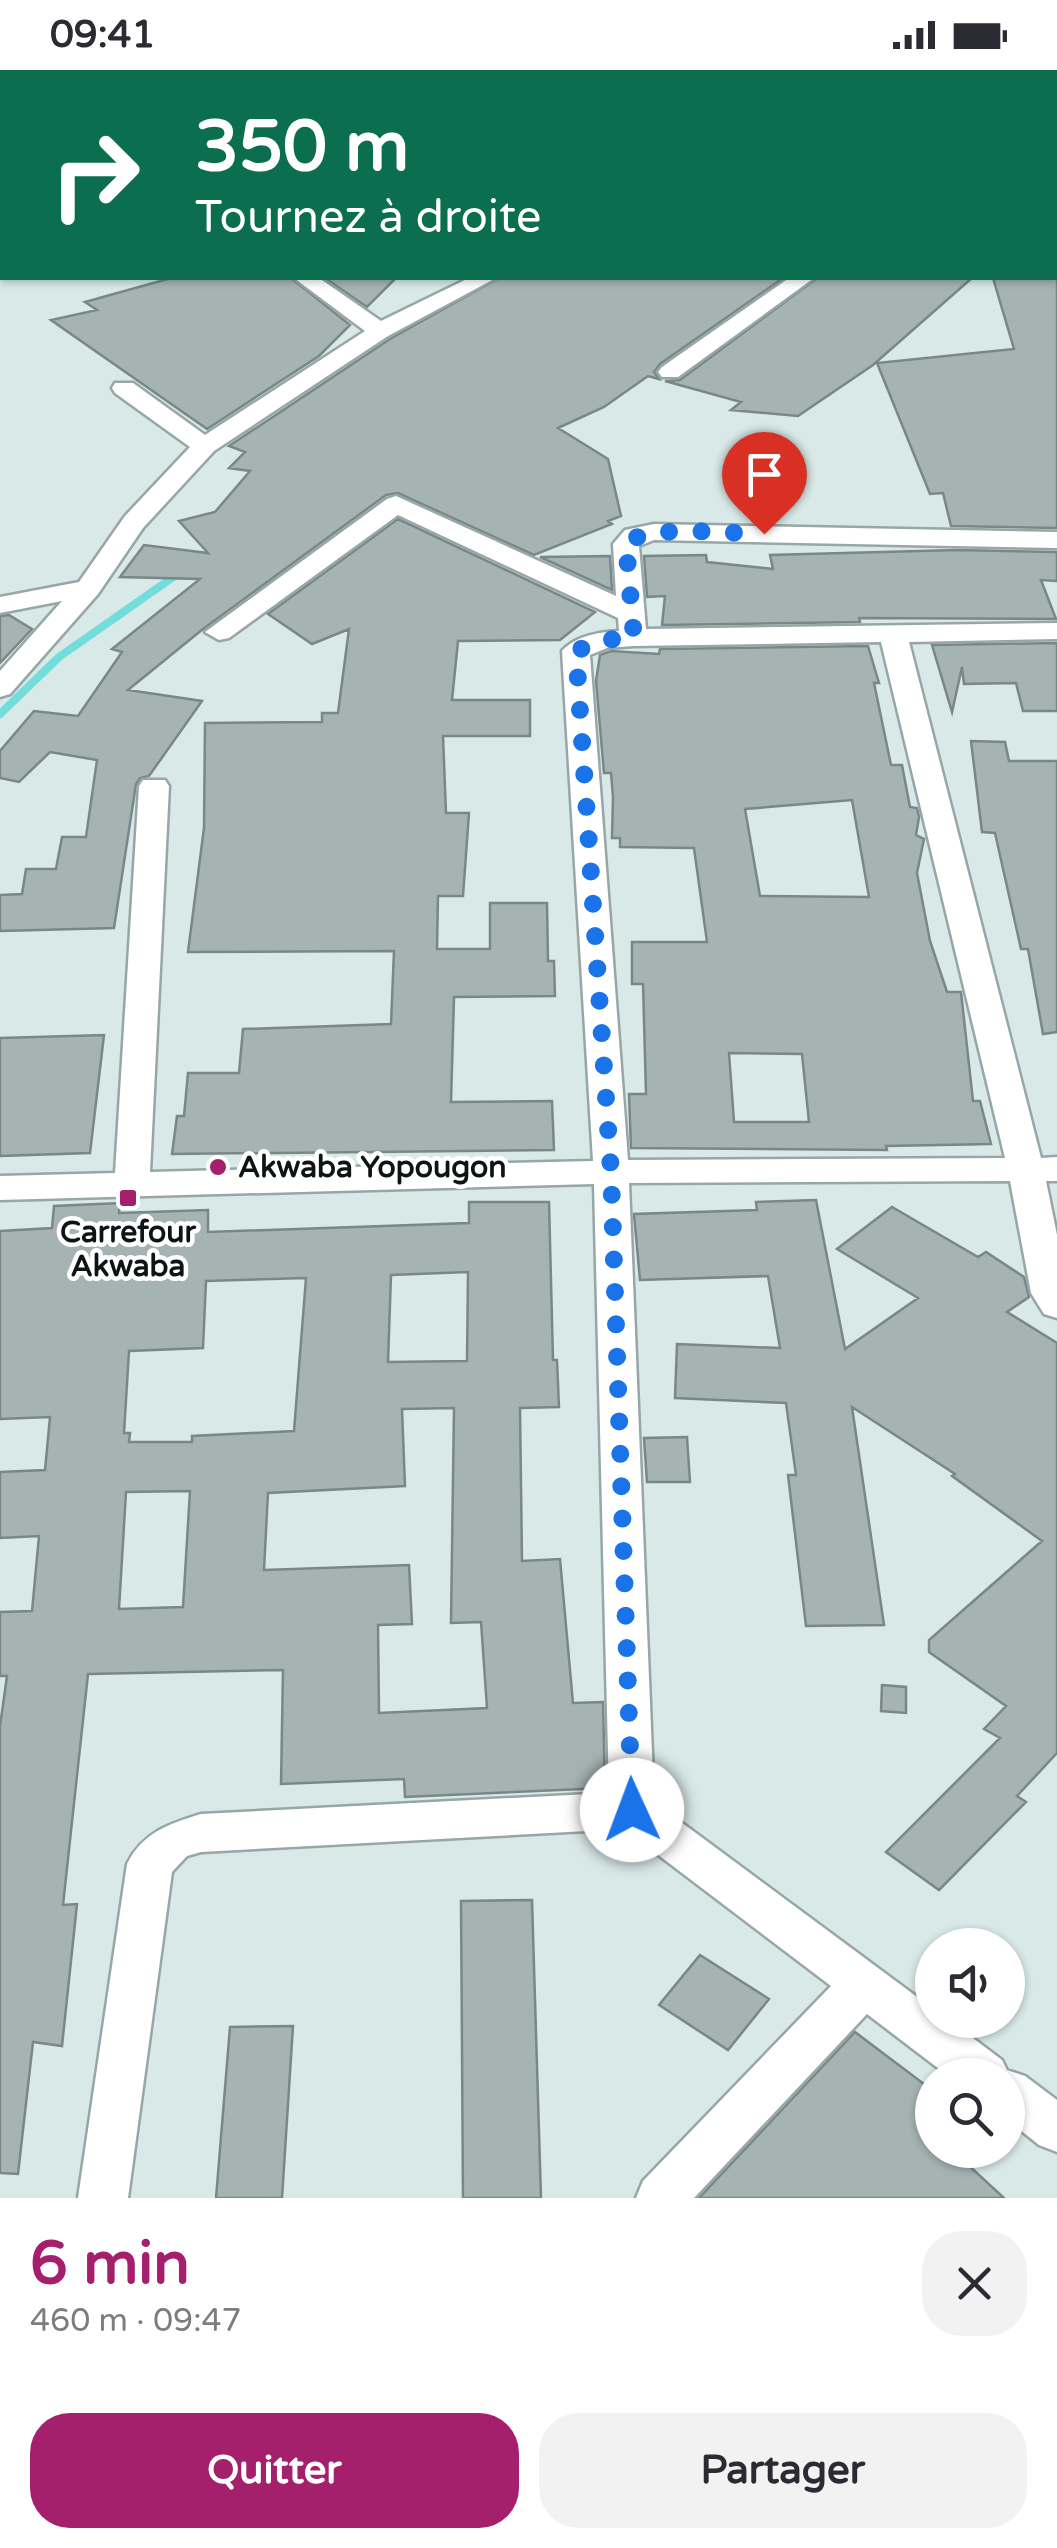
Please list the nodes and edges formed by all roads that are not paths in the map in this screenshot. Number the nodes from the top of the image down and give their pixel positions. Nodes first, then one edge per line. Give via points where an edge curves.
1 (308, 280) edge
2 (481, 280) edge
3 (800, 280) edge
4 (380, 330) junction
5 (670, 372) dead end
6 (124, 388) dead end
7 (205, 446) junction
8 (1057, 540) edge
9 (88, 588) junction
10 (0, 605) edge
11 (632, 626) junction
12 (1057, 631) edge
13 (218, 632) dead end
14 (893, 634) junction
15 (0, 688) edge
16 (154, 786) dead end
17 (1042, 1170) edge
18 (611, 1172) junction
19 (132, 1185) junction
20 (0, 1188) edge
21 (1057, 1305) edge
22 (632, 1810) junction
23 (864, 1984) junction
24 (962, 2058) edge
25 (1025, 2105) edge
26 (1057, 2129) edge
27 (104, 2198) edge
28 (661, 2198) edge

1 - 4 street
2 - 4 street
3 - 5 street
4 - 7 street
6 - 7 street
7 - 9 street via 134,522
8 - 11 street via 634,536 626,544
9 - 10 street
9 - 15 street
11 - 13 street via 396,504
11 - 14 street
11 - 18 street via 576,651
12 - 14 street
14 - 17 street
16 - 19 street
17 - 18 street
17 - 21 street via 1050,1294
18 - 19 street
18 - 22 street
19 - 20 street
22 - 23 street
22 - 27 street via 201,1833 172,1842 150,1864
23 - 24 street
23 - 28 street
25 - 26 street

